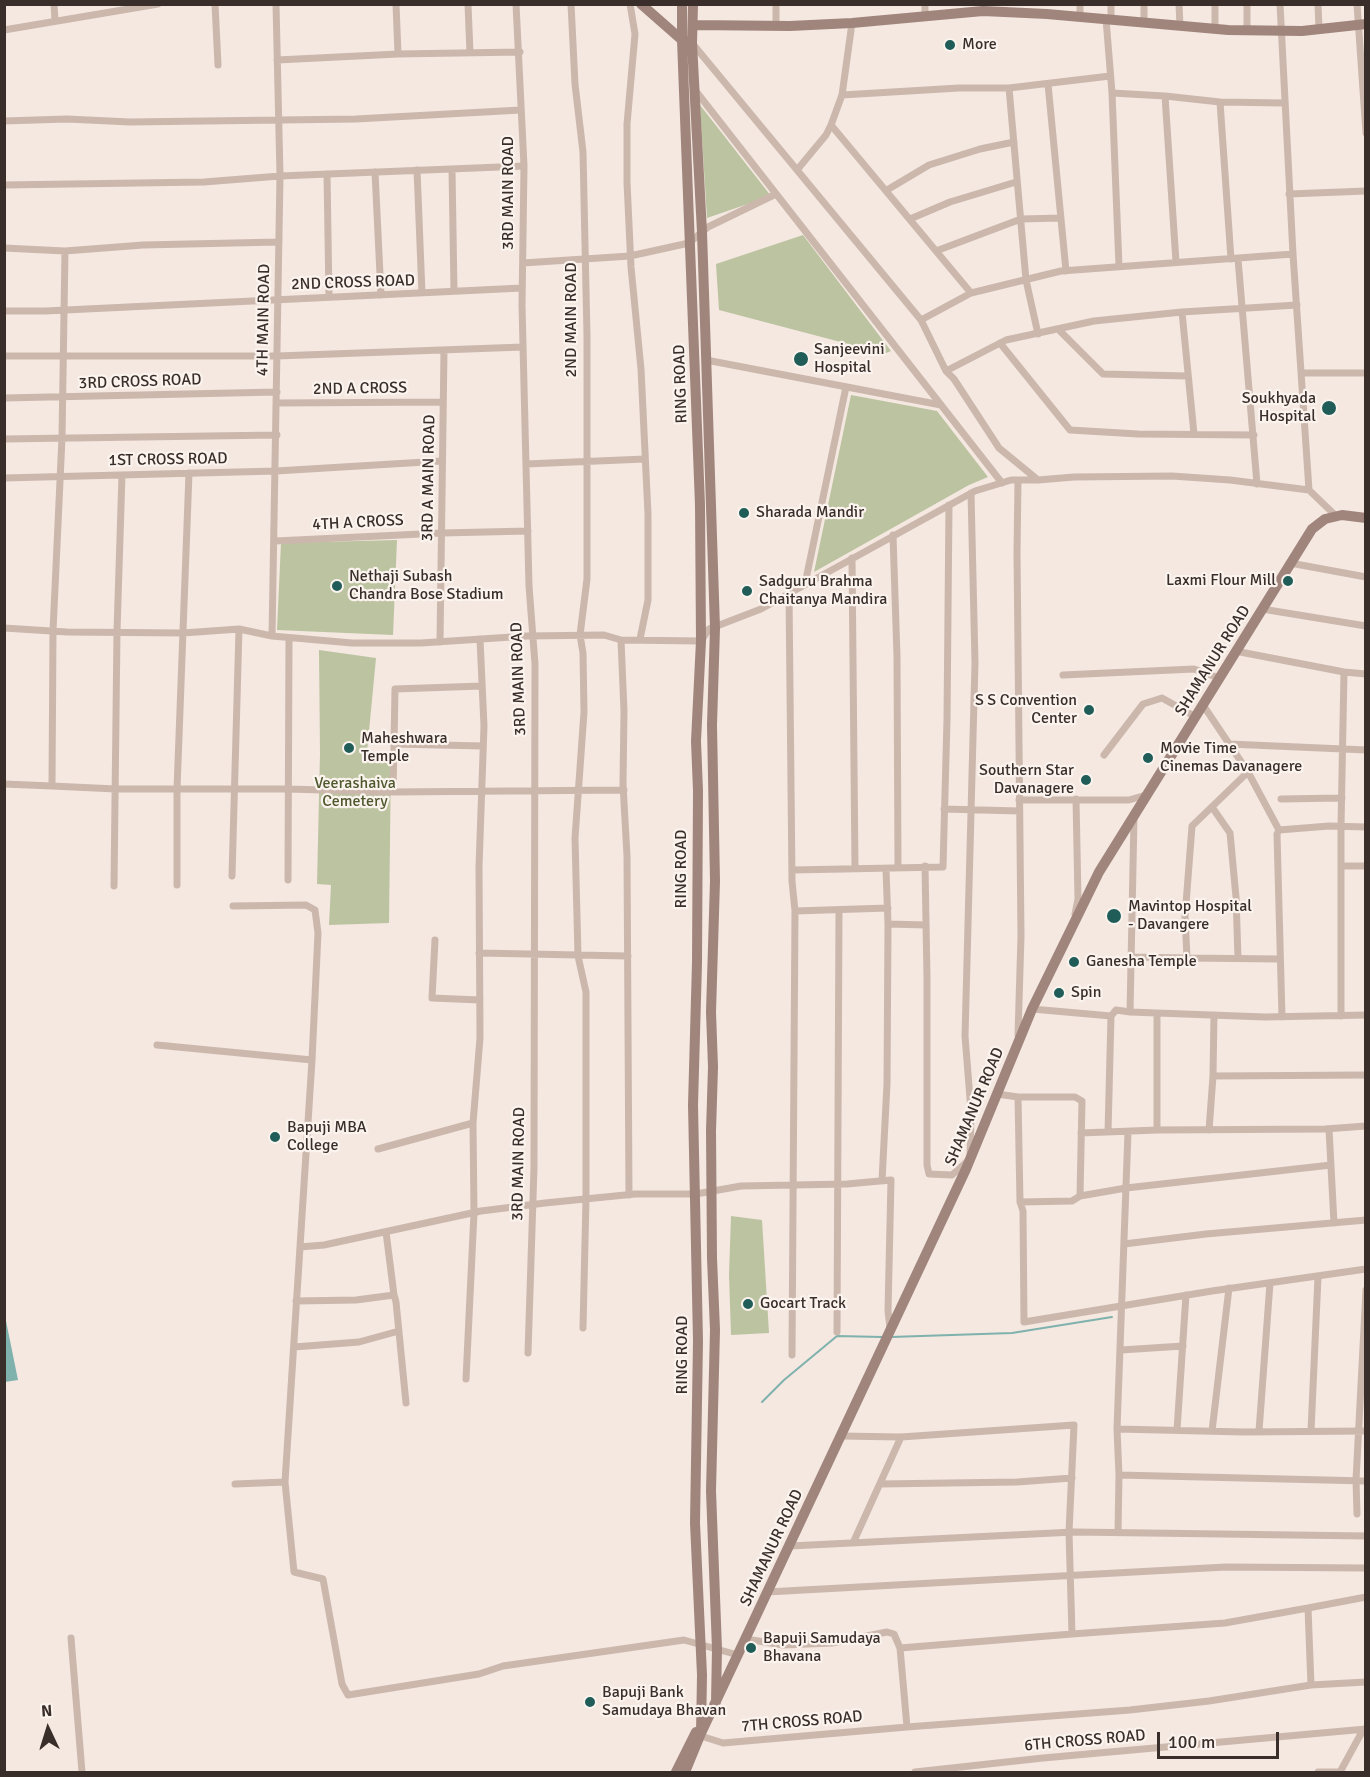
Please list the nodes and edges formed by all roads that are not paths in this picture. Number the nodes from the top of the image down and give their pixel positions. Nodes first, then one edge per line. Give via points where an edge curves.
1 (54, 4) edge
2 (158, 4) edge
3 (215, 4) edge
4 (276, 4) edge
5 (396, 4) edge
6 (468, 4) edge
7 (516, 4) edge
8 (571, 4) edge
9 (630, 4) edge
10 (641, 4) edge
11 (682, 4) edge
12 (693, 4) edge
13 (776, 4) edge
14 (925, 4) edge
15 (1080, 4) edge
16 (1111, 4) edge
17 (1144, 4) edge
18 (1179, 4) edge
19 (1215, 4) edge
20 (1247, 4) edge
21 (1280, 4) edge
22 (1318, 4) edge
23 (1357, 4) edge
24 (1040, 9) edge
25 (925, 17) junction
26 (1080, 17) junction
27 (1109, 20) junction
28 (55, 21) junction
29 (852, 23) junction
30 (1144, 23) junction
31 (693, 25) junction
32 (1361, 25) edge
33 (776, 26) junction
34 (1180, 26) junction
35 (1215, 29) junction
36 (1319, 29) junction
37 (4, 30) edge
38 (1247, 30) junction
39 (1280, 31) junction
40 (687, 41) junction
41 (520, 52) junction
42 (470, 53) junction
43 (398, 54) junction
44 (278, 60) junction
45 (218, 65) dead end
46 (1110, 76) junction
47 (1048, 84) junction
48 (1009, 88) junction
49 (695, 89) junction
50 (1112, 93) junction
51 (842, 95) junction
52 (1165, 96) junction
53 (1220, 102) junction
54 (1284, 102) junction
55 (521, 110) junction
56 (279, 120) junction
57 (4, 121) edge
58 (831, 125) junction
59 (1365, 133) edge
60 (1014, 142) junction
61 (524, 166) junction
62 (452, 169) junction
63 (417, 170) junction
64 (797, 170) junction
65 (375, 172) junction
66 (327, 174) junction
67 (280, 176) junction
68 (1016, 182) junction
69 (4, 185) edge
70 (886, 190) junction
71 (1365, 191) edge
72 (776, 194) junction
73 (1289, 194) junction
74 (1061, 218) junction
75 (910, 219) junction
76 (1021, 219) junction
77 (702, 232) junction
78 (279, 242) junction
79 (689, 243) junction
80 (4, 248) edge
81 (65, 250) junction
82 (936, 251) junction
83 (1293, 254) junction
84 (630, 256) junction
85 (585, 258) junction
86 (1234, 259) junction
87 (1176, 262) junction
88 (523, 263) junction
89 (1119, 266) junction
90 (1066, 271) junction
91 (1026, 280) junction
92 (522, 288) junction
93 (454, 291) junction
94 (422, 293) junction
95 (971, 293) junction
96 (381, 295) junction
97 (329, 297) junction
98 (278, 299) junction
99 (1297, 305) junction
100 (1242, 309) junction
101 (64, 310) junction
102 (4, 311) edge
103 (1182, 312) junction
104 (921, 320) junction
105 (1059, 330) junction
106 (1038, 334) junction
107 (1000, 343) junction
108 (523, 346) junction
109 (444, 350) junction
110 (4, 356) edge
111 (64, 356) junction
112 (278, 356) junction
113 (706, 360) junction
114 (946, 371) junction
115 (1302, 373) junction
116 (1365, 373) edge
117 (1187, 376) junction
118 (846, 387) junction
119 (277, 392) junction
120 (63, 398) junction
121 (4, 399) edge
122 (443, 402) junction
123 (277, 403) junction
124 (941, 405) junction
125 (1194, 434) junction
126 (277, 435) junction
127 (1254, 435) junction
128 (62, 438) junction
129 (4, 439) edge
130 (645, 459) junction
131 (586, 460) junction
132 (442, 461) junction
133 (526, 464) junction
134 (276, 471) junction
135 (189, 473) junction
136 (123, 475) junction
137 (60, 477) junction
138 (4, 478) edge
139 (1018, 480) junction
140 (1038, 480) junction
141 (1002, 483) junction
142 (1257, 484) junction
143 (1309, 490) junction
144 (971, 493) junction
145 (949, 505) junction
146 (1336, 516) junction
147 (1365, 518) edge
148 (528, 531) junction
149 (442, 532) junction
150 (893, 535) junction
151 (275, 541) junction
152 (852, 558) junction
153 (1290, 563) junction
154 (1365, 577) edge
155 (805, 584) junction
156 (789, 593) junction
157 (1262, 609) junction
158 (1365, 626) edge
159 (715, 627) junction
160 (4, 628) edge
161 (239, 629) junction
162 (52, 631) junction
163 (117, 631) junction
164 (183, 633) junction
165 (580, 635) junction
166 (272, 636) junction
167 (532, 636) junction
168 (289, 638) junction
169 (480, 639) junction
170 (640, 639) junction
171 (621, 640) junction
172 (701, 641) junction
173 (440, 642) junction
174 (1236, 651) junction
175 (1344, 672) junction
176 (1365, 674) edge
177 (1063, 675) dead end
178 (1220, 678) junction
179 (482, 687) junction
180 (1203, 705) junction
181 (1196, 717) junction
182 (394, 744) junction
183 (1229, 744) junction
184 (483, 746) junction
185 (1343, 749) junction
186 (1365, 750) edge
187 (1104, 755) dead end
188 (1248, 772) junction
189 (4, 784) edge
190 (52, 786) junction
191 (116, 789) junction
192 (177, 789) junction
193 (233, 789) junction
194 (288, 789) junction
195 (578, 790) junction
196 (624, 790) junction
197 (481, 791) junction
198 (534, 791) junction
199 (393, 792) junction
200 (1148, 795) junction
201 (1342, 798) junction
202 (1281, 799) dead end
203 (1019, 800) junction
204 (1076, 800) junction
205 (1212, 807) junction
206 (944, 809) junction
207 (970, 810) junction
208 (1019, 811) junction
209 (1134, 817) junction
210 (1341, 826) junction
211 (1365, 827) edge
212 (1279, 830) junction
213 (924, 866) junction
214 (1341, 866) junction
215 (1365, 866) edge
216 (855, 868) junction
217 (897, 868) junction
218 (886, 869) junction
219 (793, 870) junction
220 (232, 876) dead end
221 (288, 880) dead end
222 (177, 885) dead end
223 (114, 886) dead end
224 (233, 906) dead end
225 (888, 908) junction
226 (839, 910) junction
227 (795, 911) junction
228 (888, 924) junction
229 (926, 925) junction
230 (1071, 931) junction
231 (435, 940) dead end
232 (479, 953) junction
233 (533, 953) junction
234 (578, 956) junction
235 (628, 956) junction
236 (1132, 957) junction
237 (1187, 958) junction
238 (1238, 958) junction
239 (1280, 959) junction
240 (480, 1000) junction
241 (1032, 1009) junction
242 (1130, 1012) junction
243 (1157, 1013) junction
244 (1214, 1015) junction
245 (1112, 1016) junction
246 (1341, 1016) junction
247 (1365, 1016) edge
248 (1282, 1017) junction
249 (158, 1045) dead end
250 (1018, 1046) junction
251 (312, 1060) junction
252 (1365, 1075) edge
253 (1213, 1076) junction
254 (997, 1094) junction
255 (1018, 1097) junction
256 (473, 1123) junction
257 (1365, 1126) edge
258 (1329, 1128) junction
259 (1157, 1130) junction
260 (1209, 1130) junction
261 (1108, 1132) junction
262 (1128, 1132) junction
263 (1081, 1133) junction
264 (378, 1149) dead end
265 (970, 1159) junction
266 (1331, 1165) junction
267 (882, 1181) junction
268 (837, 1184) junction
269 (794, 1185) junction
270 (1126, 1188) junction
271 (713, 1192) junction
272 (696, 1194) junction
273 (629, 1195) junction
274 (1080, 1196) junction
275 (586, 1199) junction
276 (1020, 1202) junction
277 (532, 1205) junction
278 (474, 1213) junction
279 (1365, 1220) edge
280 (1334, 1223) junction
281 (386, 1232) junction
282 (1124, 1244) junction
283 (300, 1247) junction
284 (1365, 1269) edge
285 (1318, 1276) junction
286 (1270, 1283) junction
287 (1229, 1288) junction
288 (1365, 1290) edge
289 (394, 1295) junction
290 (1186, 1295) junction
291 (297, 1301) junction
292 (1122, 1306) junction
293 (583, 1328) dead end
294 (399, 1331) junction
295 (837, 1332) dead end
296 (888, 1334) junction
297 (1183, 1346) junction
298 (294, 1347) junction
299 (1121, 1350) junction
300 (528, 1353) dead end
301 (792, 1355) dead end
302 (466, 1379) dead end
303 (406, 1403) dead end
304 (1117, 1429) junction
305 (1177, 1430) junction
306 (1212, 1431) junction
307 (1259, 1431) junction
308 (1311, 1431) junction
309 (1362, 1431) edge
310 (840, 1436) junction
311 (901, 1437) junction
312 (1119, 1474) junction
313 (1072, 1478) junction
314 (1356, 1480) junction
315 (1365, 1481) edge
316 (285, 1482) junction
317 (235, 1484) dead end
318 (880, 1484) junction
319 (1357, 1514) dead end
320 (1069, 1532) junction
321 (1118, 1532) junction
322 (1365, 1536) edge
323 (853, 1543) junction
324 (790, 1546) junction
325 (1365, 1568) edge
326 (1071, 1575) junction
327 (767, 1592) junction
328 (1365, 1597) edge
329 (1308, 1608) junction
330 (1072, 1634) junction
331 (71, 1638) dead end
332 (746, 1639) junction
333 (700, 1645) junction
334 (900, 1648) junction
335 (717, 1649) junction
336 (738, 1655) junction
337 (717, 1681) junction
338 (1365, 1682) edge
339 (1311, 1685) junction
340 (716, 1702) junction
341 (702, 1720) junction
342 (907, 1726) junction
343 (1364, 1729) edge
344 (701, 1735) junction
345 (1340, 1772) edge
346 (82, 1773) edge
347 (676, 1773) edge
348 (685, 1773) edge
349 (915, 1773) edge
350 (1318, 1773) edge

1 - 28 street
2 - 28 street
3 - 45 street
4 - 44 street, 4TH MAIN ROAD
5 - 43 street
6 - 42 street
7 - 41 street, 3RD MAIN ROAD
8 - 85 street, 2ND MAIN ROAD via 583,152
9 - 84 street via 635,34 627,124
10 - 40 main road
11 - 40 main road, RING ROAD
12 - 31 main road, RING ROAD
13 - 33 street
14 - 25 street
15 - 26 street
16 - 27 street
17 - 30 street
18 - 34 street
19 - 35 street
20 - 38 street
21 - 39 street
22 - 36 street
23 - 32 street
24 - 25 main road
24 - 26 main road
25 - 29 main road
26 - 27 main road
27 - 30 main road
27 - 46 street
28 - 37 street
29 - 33 main road
29 - 51 street
30 - 34 main road
31 - 33 main road
31 - 40 main road, RING ROAD
32 - 36 main road
32 - 59 street
34 - 35 main road
35 - 38 main road
36 - 39 main road
38 - 39 main road
39 - 54 street
40 - 49 main road, RING ROAD
40 - 64 street
40 - 79 main road, RING ROAD
41 - 42 street
41 - 55 street, 3RD MAIN ROAD
42 - 43 street
43 - 44 street
44 - 56 street, 4TH MAIN ROAD
46 - 47 street
46 - 50 street
47 - 48 street
47 - 74 street
48 - 51 street
48 - 60 street
49 - 72 street
49 - 77 main road, RING ROAD
50 - 52 street
50 - 89 street
51 - 58 street
52 - 53 street
52 - 87 street
53 - 54 street
53 - 86 street
54 - 73 street
55 - 56 street
55 - 61 street, 3RD MAIN ROAD
56 - 57 street
56 - 67 street, 4TH MAIN ROAD
58 - 64 street
58 - 70 street
60 - 68 street
60 - 70 street via 929,165
61 - 62 street
61 - 88 street, 3RD MAIN ROAD
62 - 63 street
62 - 93 street
63 - 65 street
63 - 94 street
64 - 104 street
65 - 66 street
65 - 96 street
66 - 67 street
66 - 97 street
67 - 69 street via 204,182
67 - 78 street, 4TH MAIN ROAD
68 - 75 street
68 - 76 street
70 - 75 street
71 - 73 street
72 - 77 street
72 - 124 street
73 - 83 street
74 - 76 street
74 - 90 street
75 - 82 street
76 - 82 street
76 - 91 street
77 - 79 street
77 - 113 main road, RING ROAD
78 - 81 street
78 - 98 street, 4TH MAIN ROAD
79 - 84 street
79 - 172 main road, RING ROAD via 700,506
80 - 81 street
81 - 101 street
82 - 95 street
83 - 86 street
83 - 99 street
84 - 85 street
84 - 130 street
85 - 88 street
85 - 131 street, 2ND MAIN ROAD
86 - 87 street
86 - 100 street
87 - 89 street
88 - 92 street, 3RD MAIN ROAD
89 - 90 street
90 - 91 street
91 - 95 street
91 - 106 street
92 - 93 street, 2ND CROSS ROAD
92 - 108 street, 3RD MAIN ROAD
93 - 94 street, 2ND CROSS ROAD
94 - 96 street, 2ND CROSS ROAD
95 - 104 street
96 - 97 street, 2ND CROSS ROAD
97 - 98 street, 2ND CROSS ROAD
98 - 101 street, 2ND CROSS ROAD
98 - 112 street, 4TH MAIN ROAD
99 - 100 street
99 - 115 street
100 - 103 street
100 - 127 street
101 - 102 street, 2ND CROSS ROAD
101 - 111 street
103 - 105 street via 1094,321
103 - 117 street
104 - 114 street
105 - 106 street
105 - 117 street via 1103,374
106 - 107 street
107 - 114 street
107 - 125 street via 1070,430
108 - 109 street
108 - 133 street, 3RD MAIN ROAD
109 - 112 street
109 - 122 street, 3RD A MAIN ROAD
110 - 111 street
111 - 112 street
111 - 120 street
112 - 119 street, 4TH MAIN ROAD
113 - 118 street
113 - 159 main road, RING ROAD
114 - 140 street via 999,448
115 - 116 street
115 - 143 street
117 - 125 street
118 - 124 street
118 - 155 street
119 - 120 street, 3RD CROSS ROAD
119 - 123 street, 4TH MAIN ROAD
120 - 121 street, 3RD CROSS ROAD
120 - 128 street
122 - 123 street, 2ND A CROSS
122 - 132 street, 3RD A MAIN ROAD
123 - 126 street, 4TH MAIN ROAD
124 - 141 street
125 - 127 street
126 - 128 street
126 - 134 street, 4TH MAIN ROAD
127 - 142 street
128 - 129 street
128 - 137 street
130 - 131 street
130 - 170 street via 648,600
131 - 133 street
131 - 165 street, 2ND MAIN ROAD via 587,579
132 - 134 street, 1ST CROSS ROAD
132 - 149 street, 3RD A MAIN ROAD
133 - 148 street, 3RD MAIN ROAD
134 - 135 street, 1ST CROSS ROAD
134 - 151 street, 4TH MAIN ROAD
135 - 136 street, 1ST CROSS ROAD
135 - 164 street
136 - 137 street, 1ST CROSS ROAD
136 - 163 street
137 - 138 street, 1ST CROSS ROAD
137 - 162 street
139 - 140 street
139 - 141 street
139 - 203 street
140 - 142 street via 1172,476
141 - 144 street
142 - 143 street
143 - 146 street
144 - 145 street
144 - 207 street via 975,663
145 - 150 street
145 - 206 street
146 - 147 main road
146 - 153 main road, SHAMANUR ROAD via 1312,528
148 - 149 street, 4TH A CROSS
148 - 167 street, 3RD MAIN ROAD
149 - 151 street, 4TH A CROSS
149 - 173 street, 3RD A MAIN ROAD
150 - 152 street
150 - 217 street
151 - 166 street, 4TH MAIN ROAD
152 - 155 street
152 - 216 street
153 - 154 street
153 - 157 main road, SHAMANUR ROAD
155 - 156 street
156 - 159 street
156 - 219 street
157 - 158 street
157 - 174 main road, SHAMANUR ROAD
159 - 172 street
159 - 271 main road, RING ROAD
160 - 162 street
161 - 164 street
161 - 166 street
161 - 193 street
162 - 163 street
162 - 190 street
163 - 164 street
163 - 191 street
164 - 192 street
165 - 167 street
165 - 171 street
165 - 195 street, 2ND MAIN ROAD via 584,712
166 - 168 street
167 - 169 street
167 - 198 street, 3RD MAIN ROAD
168 - 173 street via 352,643
168 - 194 street
169 - 173 street
169 - 179 street
170 - 171 street
170 - 172 street
171 - 196 street
172 - 272 main road, RING ROAD via 696,723
174 - 175 street
174 - 178 main road, SHAMANUR ROAD
175 - 176 street
175 - 185 street
177 - 178 street via 1194,669
178 - 180 main road, SHAMANUR ROAD
179 - 182 street via 395,689
179 - 184 street
180 - 181 main road, SHAMANUR ROAD
180 - 183 street
181 - 187 street via 1162,698 1143,704
181 - 200 main road, SHAMANUR ROAD
182 - 184 street
182 - 199 street
183 - 185 street
183 - 188 street
184 - 197 street
185 - 186 street
185 - 201 street
188 - 205 street
188 - 212 street
189 - 190 street
190 - 191 street
191 - 192 street
191 - 223 street
192 - 193 street
192 - 222 street
193 - 194 street
193 - 220 street
194 - 199 street
194 - 221 street
195 - 196 street
195 - 198 street
195 - 234 street, 2ND MAIN ROAD
196 - 235 street
197 - 198 street
197 - 199 street
197 - 232 street
198 - 233 street, 3RD MAIN ROAD
200 - 204 street via 1129,800
200 - 209 main road, SHAMANUR ROAD
201 - 202 street
201 - 210 street
203 - 204 street
203 - 208 street
204 - 230 street via 1077,899
205 - 237 street via 1192,826 1185,917
205 - 238 street via 1230,833
206 - 207 street
206 - 213 street via 943,867
207 - 208 street
207 - 265 street via 965,1036
208 - 250 street
209 - 230 main road, SHAMANUR ROAD via 1099,872
209 - 236 street
210 - 211 street
210 - 212 street
210 - 214 street
212 - 239 street
213 - 217 street
213 - 229 street
214 - 215 street
214 - 246 street
216 - 218 street
216 - 219 street
217 - 218 street
218 - 225 street
219 - 227 street
224 - 251 street via 306,905 315,910 318,933
225 - 226 street
225 - 228 street
226 - 227 street
226 - 268 street
227 - 269 street
228 - 229 street
228 - 267 street
229 - 265 street via 929,1174 952,1175
230 - 241 main road, SHAMANUR ROAD
231 - 240 street via 432,998
232 - 233 street
232 - 240 street
233 - 234 street
233 - 277 street, 3RD MAIN ROAD
234 - 235 street
234 - 275 street, 2ND MAIN ROAD via 586,992
235 - 273 street
236 - 237 street
236 - 242 street
237 - 238 street
238 - 239 street
239 - 248 street
240 - 256 street
241 - 245 street
241 - 250 main road, SHAMANUR ROAD
242 - 243 street
242 - 245 street via 1116,1010
243 - 244 street
243 - 259 street
244 - 248 street
244 - 253 street
245 - 261 street
246 - 247 street
246 - 248 street
249 - 251 street
250 - 254 main road, SHAMANUR ROAD
251 - 283 street
252 - 253 street
253 - 260 street
254 - 255 street
254 - 265 main road, SHAMANUR ROAD
255 - 263 street via 1075,1097 1082,1101
255 - 276 street
256 - 264 street
256 - 278 street
257 - 258 street
258 - 260 street
258 - 266 street
259 - 260 street
259 - 262 street
261 - 262 street
261 - 263 street
262 - 270 street
263 - 274 street
265 - 296 main road, SHAMANUR ROAD
266 - 270 street
266 - 280 street
267 - 268 street
267 - 296 street via 891,1180
268 - 269 street
268 - 295 street
269 - 271 street via 741,1186
269 - 301 street
270 - 274 street
270 - 282 street
271 - 272 street
271 - 335 main road, RING ROAD via 716,1330 711,1491
272 - 273 street
272 - 333 main road, RING ROAD via 699,1341 695,1523
273 - 275 street
274 - 276 street via 1072,1201
275 - 277 street
275 - 293 street, 2ND MAIN ROAD
276 - 292 street via 1024,1322
277 - 278 street
277 - 300 street, 3RD MAIN ROAD
278 - 281 street
278 - 302 street
279 - 280 street
280 - 282 street
281 - 283 street
281 - 289 street
282 - 292 street
283 - 291 street
284 - 285 street
285 - 286 street
285 - 308 street
286 - 287 street
286 - 307 street
287 - 290 street
287 - 306 street
288 - 309 street
289 - 291 street
289 - 294 street
290 - 292 street
290 - 297 street
291 - 298 street
292 - 299 street
294 - 298 street via 359,1342
294 - 303 street
296 - 310 main road, SHAMANUR ROAD
297 - 299 street
297 - 305 street
298 - 316 street
299 - 304 street
304 - 305 street
304 - 312 street
305 - 306 street
306 - 307 street
307 - 308 street
308 - 309 street
309 - 314 street
310 - 311 street
310 - 324 main road, SHAMANUR ROAD
311 - 313 street via 1074,1425
311 - 318 street
312 - 314 street
312 - 321 street
313 - 318 street
313 - 320 street
314 - 315 street
314 - 319 street
316 - 317 street
316 - 333 street via 294,1572 323,1579 342,1684 348,1695 479,1674 514,1664 684,1640
318 - 323 street
320 - 321 street
320 - 323 street
320 - 326 street
321 - 322 street
323 - 324 street
324 - 327 main road, SHAMANUR ROAD
325 - 326 street via 1226,1567
326 - 327 street
326 - 330 street
327 - 332 main road, SHAMANUR ROAD
328 - 329 street
329 - 330 street via 1225,1623
329 - 339 street
330 - 334 street
331 - 346 street
332 - 334 street via 783,1645 831,1643 887,1632 894,1634
332 - 336 main road, SHAMANUR ROAD
333 - 335 street
333 - 341 main road, RING ROAD
334 - 342 street
335 - 336 street
335 - 337 main road, RING ROAD
336 - 340 main road, SHAMANUR ROAD
337 - 340 main road, RING ROAD
337 - 341 main road
338 - 339 street
339 - 342 street, 7TH CROSS ROAD via 1130,1710
340 - 344 main road, SHAMANUR ROAD
341 - 344 main road, RING ROAD
341 - 347 main road
342 - 344 street, 7TH CROSS ROAD via 723,1743
343 - 345 street
343 - 349 street, 6TH CROSS ROAD
344 - 348 main road, SHAMANUR ROAD
345 - 350 street

